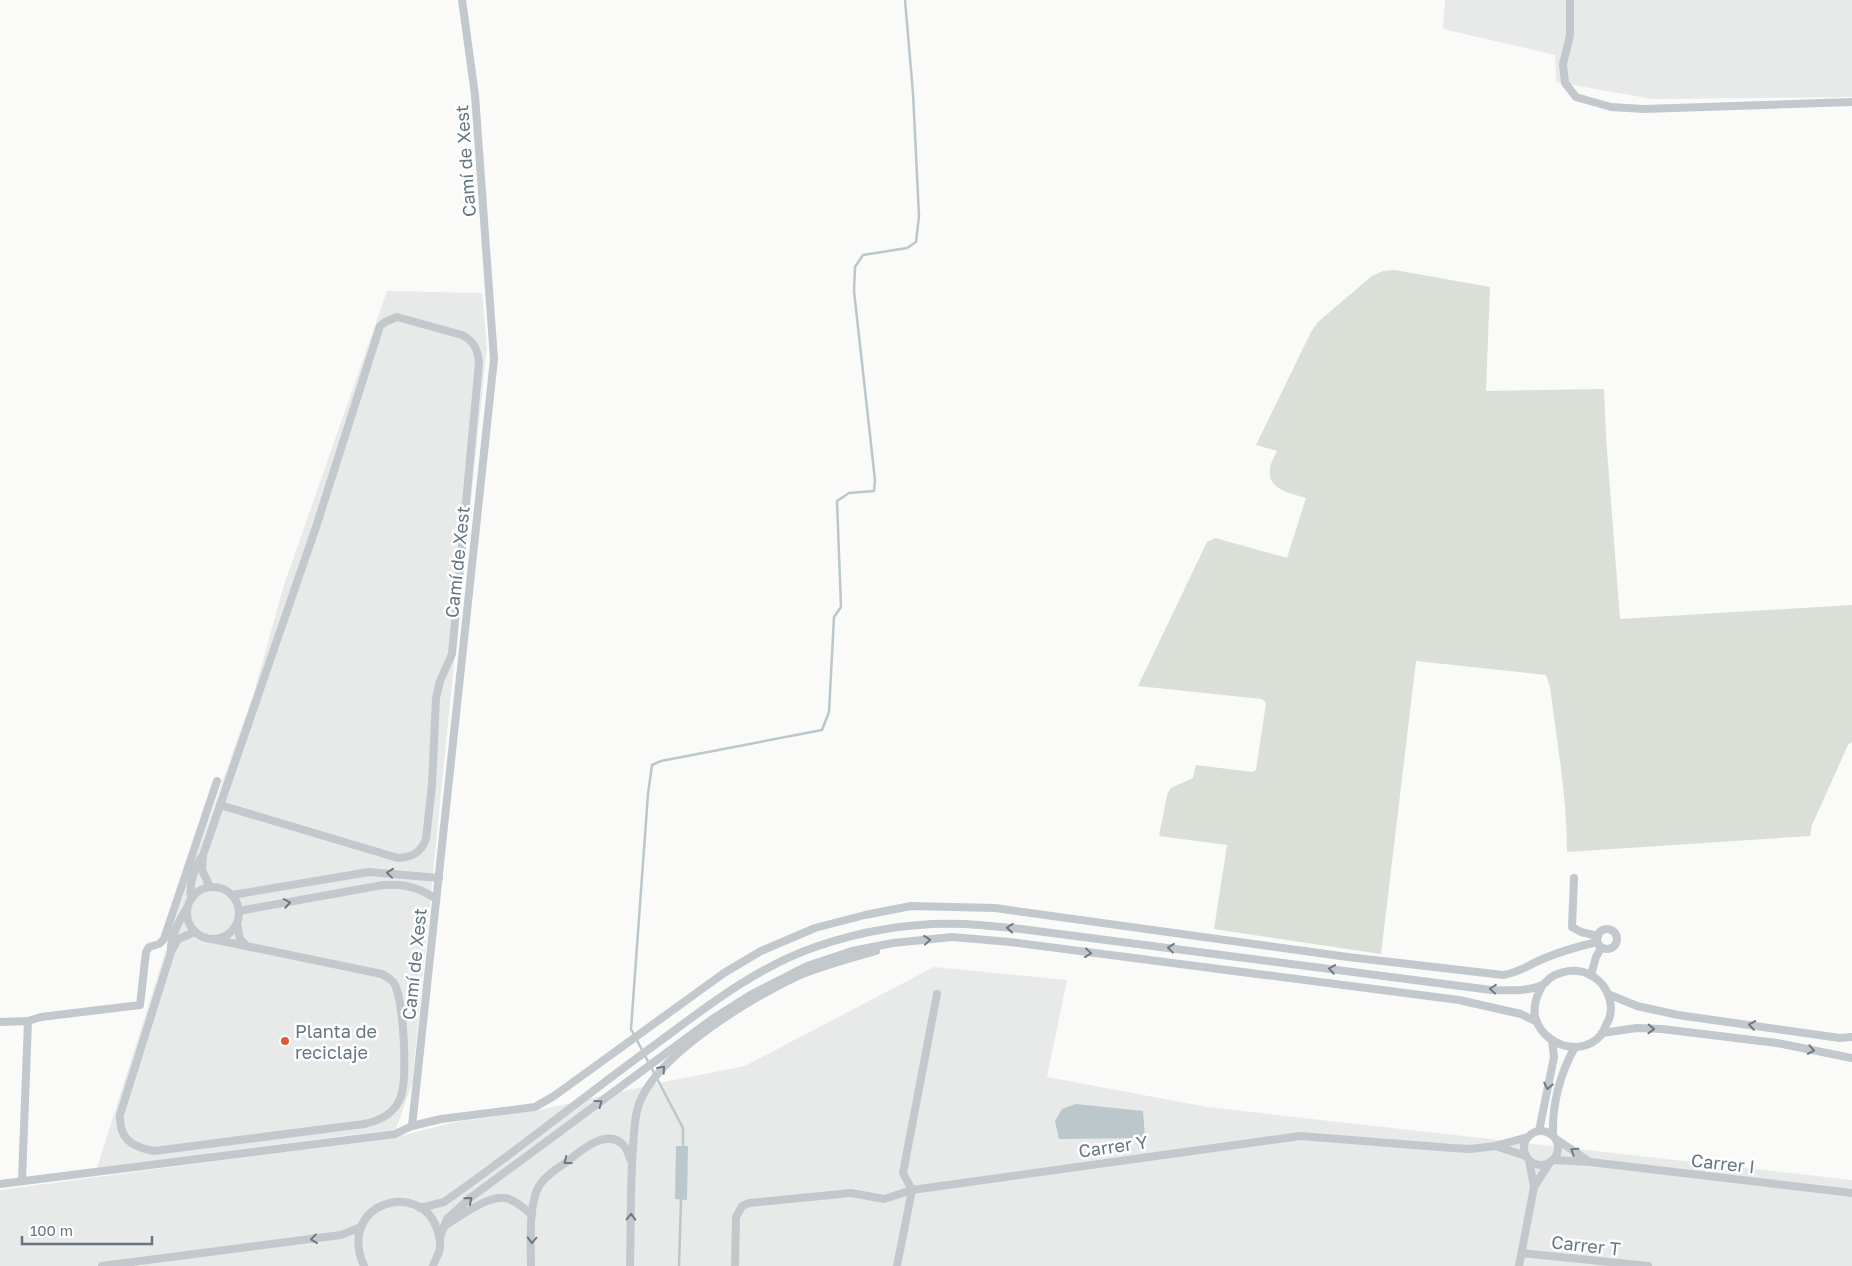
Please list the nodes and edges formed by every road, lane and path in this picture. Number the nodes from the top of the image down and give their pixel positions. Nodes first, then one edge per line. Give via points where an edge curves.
1 (462, 0) edge
2 (1570, 0) edge
3 (1852, 102) edge
4 (216, 781) dead end
5 (220, 805) junction
6 (203, 855) junction
7 (439, 878) junction
8 (1574, 878) dead end
9 (210, 887) junction
10 (232, 895) junction
11 (191, 898) junction
12 (436, 899) junction
13 (187, 908) junction
14 (239, 911) junction
15 (237, 923) junction
16 (195, 932) junction
17 (212, 939) junction
18 (907, 942) junction
19 (1599, 942) junction
20 (245, 944) junction
21 (171, 952) junction
22 (1591, 975) junction
23 (1542, 986) junction
24 (937, 994) dead end
25 (1608, 994) junction
26 (28, 1021) junction
27 (0, 1022) edge
28 (1537, 1022) junction
29 (1602, 1033) junction
30 (1852, 1037) edge
31 (1552, 1040) junction
32 (1575, 1047) junction
33 (1852, 1058) edge
34 (412, 1126) junction
35 (1538, 1131) junction
36 (1528, 1137) junction
37 (1554, 1137) junction
38 (1495, 1146) junction
39 (1528, 1158) junction
40 (1552, 1161) junction
41 (1590, 1162) junction
42 (632, 1163) junction
43 (22, 1181) junction
44 (0, 1184) edge
45 (1534, 1187) junction
46 (912, 1190) junction
47 (1852, 1193) edge
48 (420, 1208) junction
49 (532, 1215) junction
50 (444, 1226) junction
51 (361, 1228) junction
52 (440, 1237) junction
53 (1522, 1253) junction
54 (102, 1266) edge
55 (363, 1266) edge
56 (433, 1266) edge
57 (531, 1266) edge
58 (630, 1266) edge
59 (735, 1266) edge
60 (897, 1266) edge
61 (1519, 1266) edge
62 (1648, 1266) edge

1 - 7 street, Camí de Xest via 475,95 494,359
2 - 3 street via 1565,83 1576,97 1610,107 1644,109
4 - 26 street via 164,939 149,946 146,952 140,1005
5 - 5 street via 316,527 380,326 397,318 462,335 475,346 479,363 452,654 436,698 432,785 423,847 408,858 398,858
5 - 6 street
6 - 9 street via 202,870
6 - 11 street via 190,886
7 -> 10 street via 369,872
7 - 12 street, Camí de Xest
8 - 19 street via 1572,927
9 - 10 street via 222,888
9 - 11 street via 199,890
10 - 14 street
11 - 13 street
14 -> 12 street via 384,885 416,887
12 - 34 street, Camí de Xest
13 - 16 street via 189,923
13 - 21 street via 171,943
14 - 15 street
15 - 17 street via 229,933
15 - 20 street via 240,939
16 - 17 street
16 - 21 street via 178,939
17 - 20 street
18 -> 28 street via 952,937 1010,942 1458,1000 1521,1014
42 -> 18 street via 635,1121 650,1084 665,1065 707,1030 771,990 802,975
50 -> 18 street via 447,1219 470,1198 711,1020 752,994 807,966 852,951
19 - 22 street
19 - 34 street via 1564,951 1515,974 1503,975 995,908 911,906 815,928 761,952 724,973 535,1107 472,1114
20 - 21 street via 382,974 391,979 398,995 405,1054 400,1099 392,1112 364,1124 154,1151 130,1144 119,1124 120,1115
22 - 23 street via 1564,971
22 - 25 street
23 - 28 street via 1536,998
23 -> 48 street via 1491,990 1021,929 947,924 849,936 779,963 734,988 444,1202
24 - 46 street via 902,1174
25 - 29 street via 1610,1020
30 -> 25 street via 1678,1016 1637,1006
26 - 27 street
26 - 43 street
28 - 31 street
29 - 32 street via 1589,1044
29 -> 33 street via 1636,1028 1662,1029 1777,1043
31 - 32 street via 1559,1045
31 -> 35 street via 1554,1056
32 - 37 street via 1560,1078 1554,1110
34 - 43 street via 395,1134
35 - 36 street
35 - 37 street
36 - 38 street, Carrer Y
36 - 39 street via 1524,1151
37 - 40 street via 1558,1148
41 -> 37 street, Carrer I
38 - 39 street, Carrer Y
38 - 46 street, Carrer Y via 1471,1149 1300,1136
39 - 40 street via 1540,1165
39 - 45 street
40 - 41 street, Carrer I
40 - 45 street
41 - 47 street, Carrer I
42 -> 49 street via 625,1147 618,1142 609,1139 589,1144 539,1186
58 -> 42 street
43 - 44 street
45 - 53 street
46 - 59 street, Carrer Y via 884,1199 851,1193 742,1206 736,1217
46 - 60 street
48 - 51 street via 400,1202 386,1204 366,1217
48 - 52 street via 431,1217
49 - 50 street via 516,1202 498,1198
49 -> 57 street
50 - 52 street
51 -> 54 street via 341,1235
51 - 55 street via 358,1250
52 - 56 street via 440,1248
53 - 61 street
53 - 62 street, Carrer T

